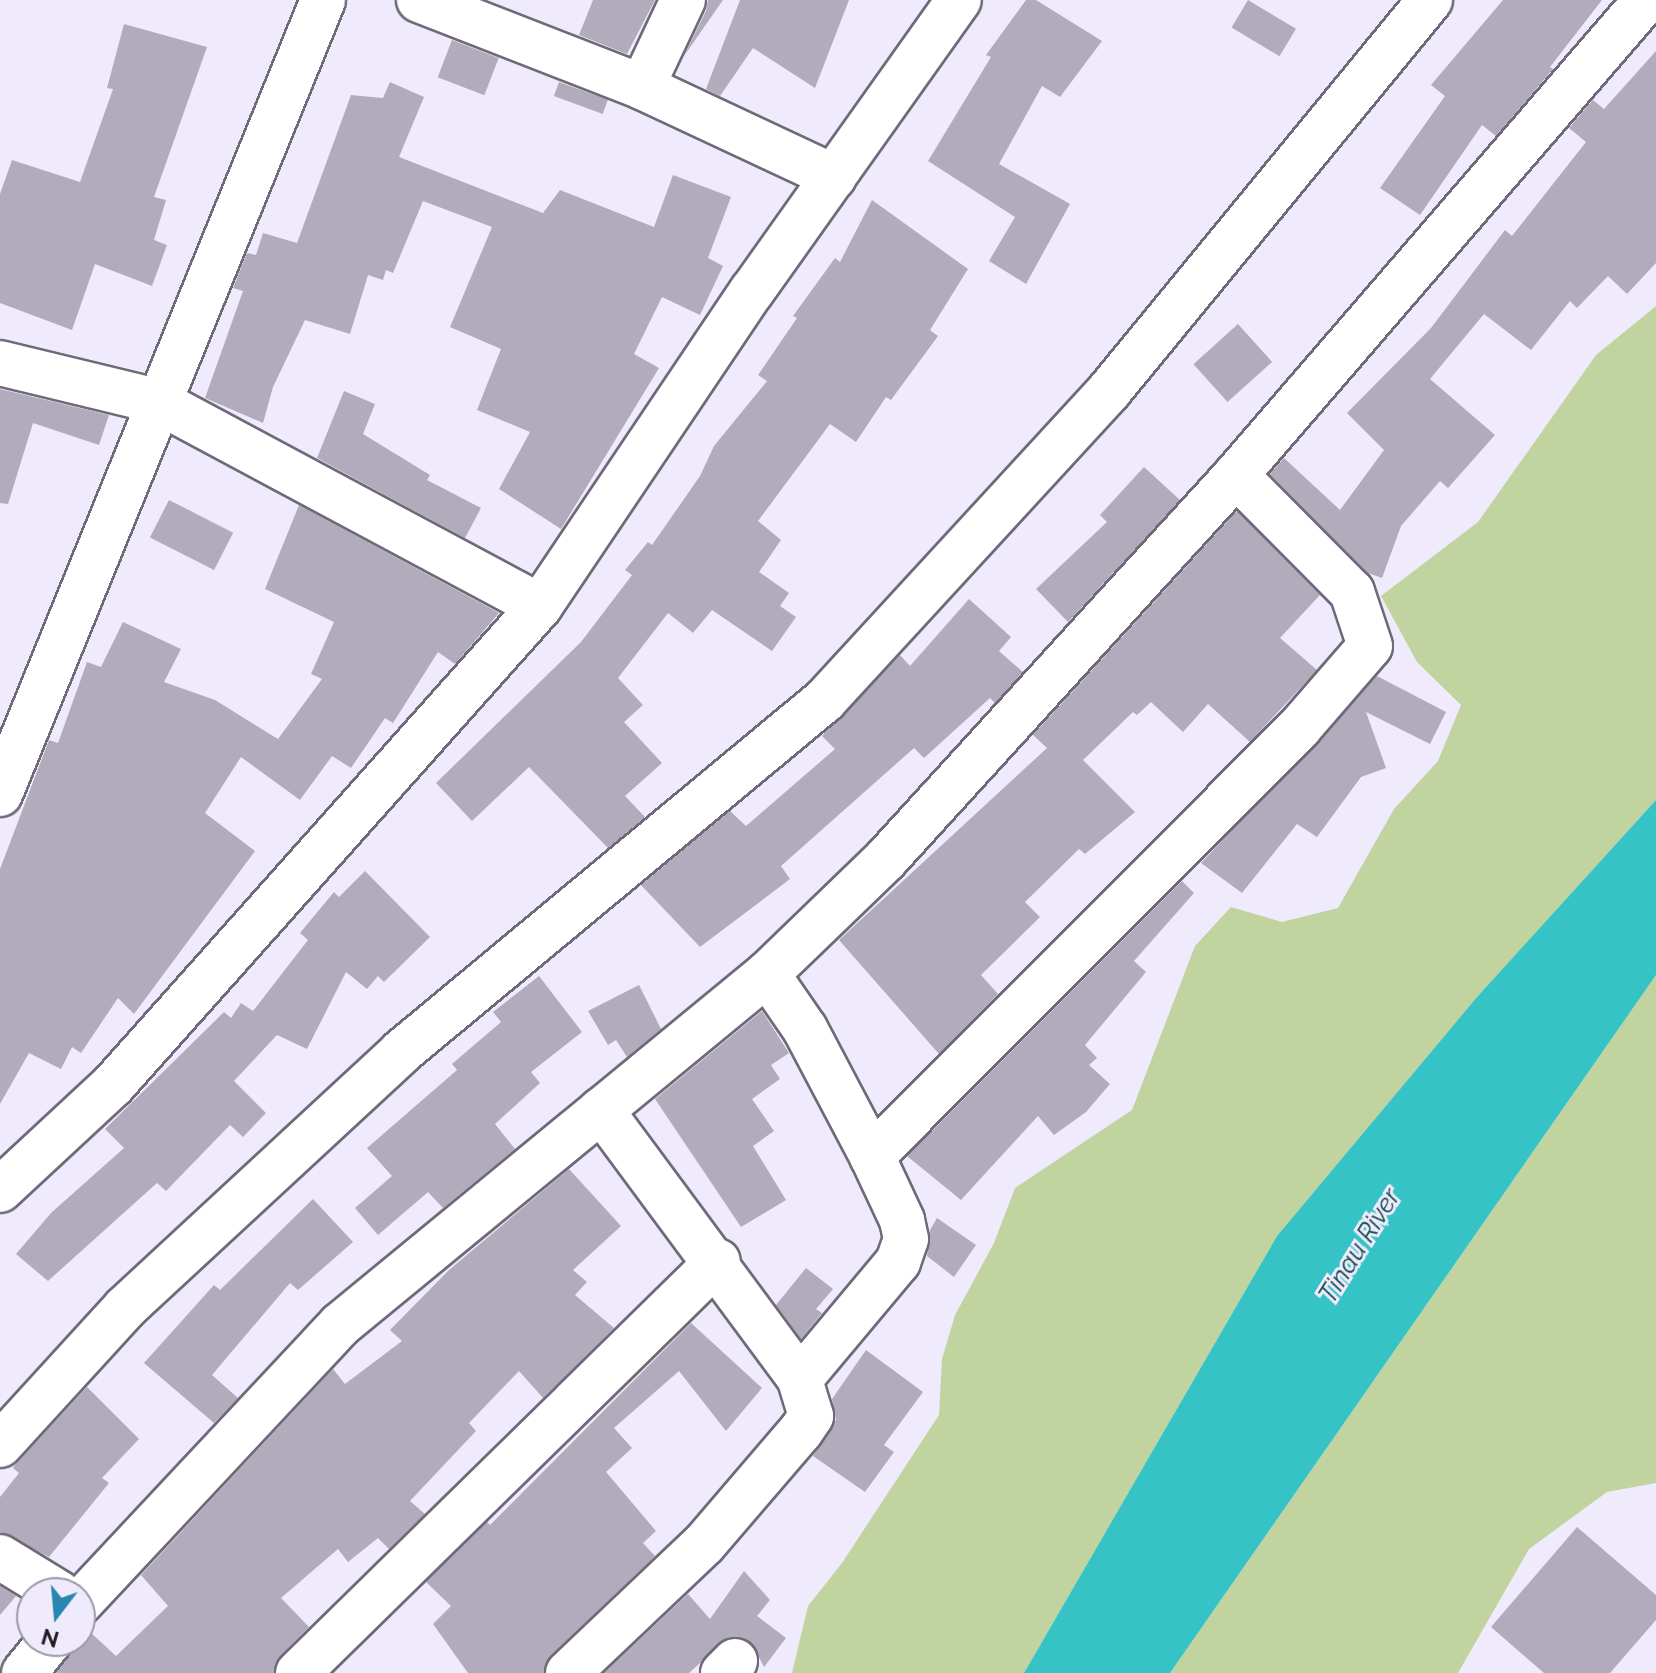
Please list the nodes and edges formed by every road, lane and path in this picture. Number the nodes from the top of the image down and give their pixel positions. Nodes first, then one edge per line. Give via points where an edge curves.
1 (323, 0) edge
2 (419, 0) edge
3 (683, 0) edge
4 (959, 0) edge
5 (1430, 0) edge
6 (1649, 2) edge
7 (642, 87) junction
8 (834, 177) junction
9 (0, 363) edge
10 (157, 401) junction
11 (1236, 475) junction
12 (540, 606) junction
13 (0, 794) edge
14 (767, 974) junction
15 (601, 1110) junction
16 (872, 1156) junction
17 (0, 1190) edge
18 (718, 1261) junction
19 (800, 1379) junction
20 (0, 1445) edge
21 (0, 1557) edge
22 (33, 1577) edge
23 (96, 1586) edge
24 (37, 1657) edge
25 (24, 1673) edge
26 (298, 1673) edge
27 (568, 1673) edge

1 - 10 street
2 - 7 street
3 - 7 street
4 - 8 street
5 - 20 street via 1109,391 825,700 401,1052 125,1308
6 - 11 street
7 - 8 street
8 - 12 street
9 - 10 street
10 - 12 street
10 - 13 street
11 - 14 street via 886,859
11 - 16 street via 1352,592 1370,646 1299,728
12 - 17 street via 113,1085
14 - 15 street
14 - 16 street via 805,1029
15 - 18 street
15 - 23 street via 340,1325
16 - 19 street via 906,1239 898,1262
18 - 19 street
18 - 26 street
19 - 27 street via 811,1416 801,1431 704,1544
21 - 22 street
24 - 25 street

